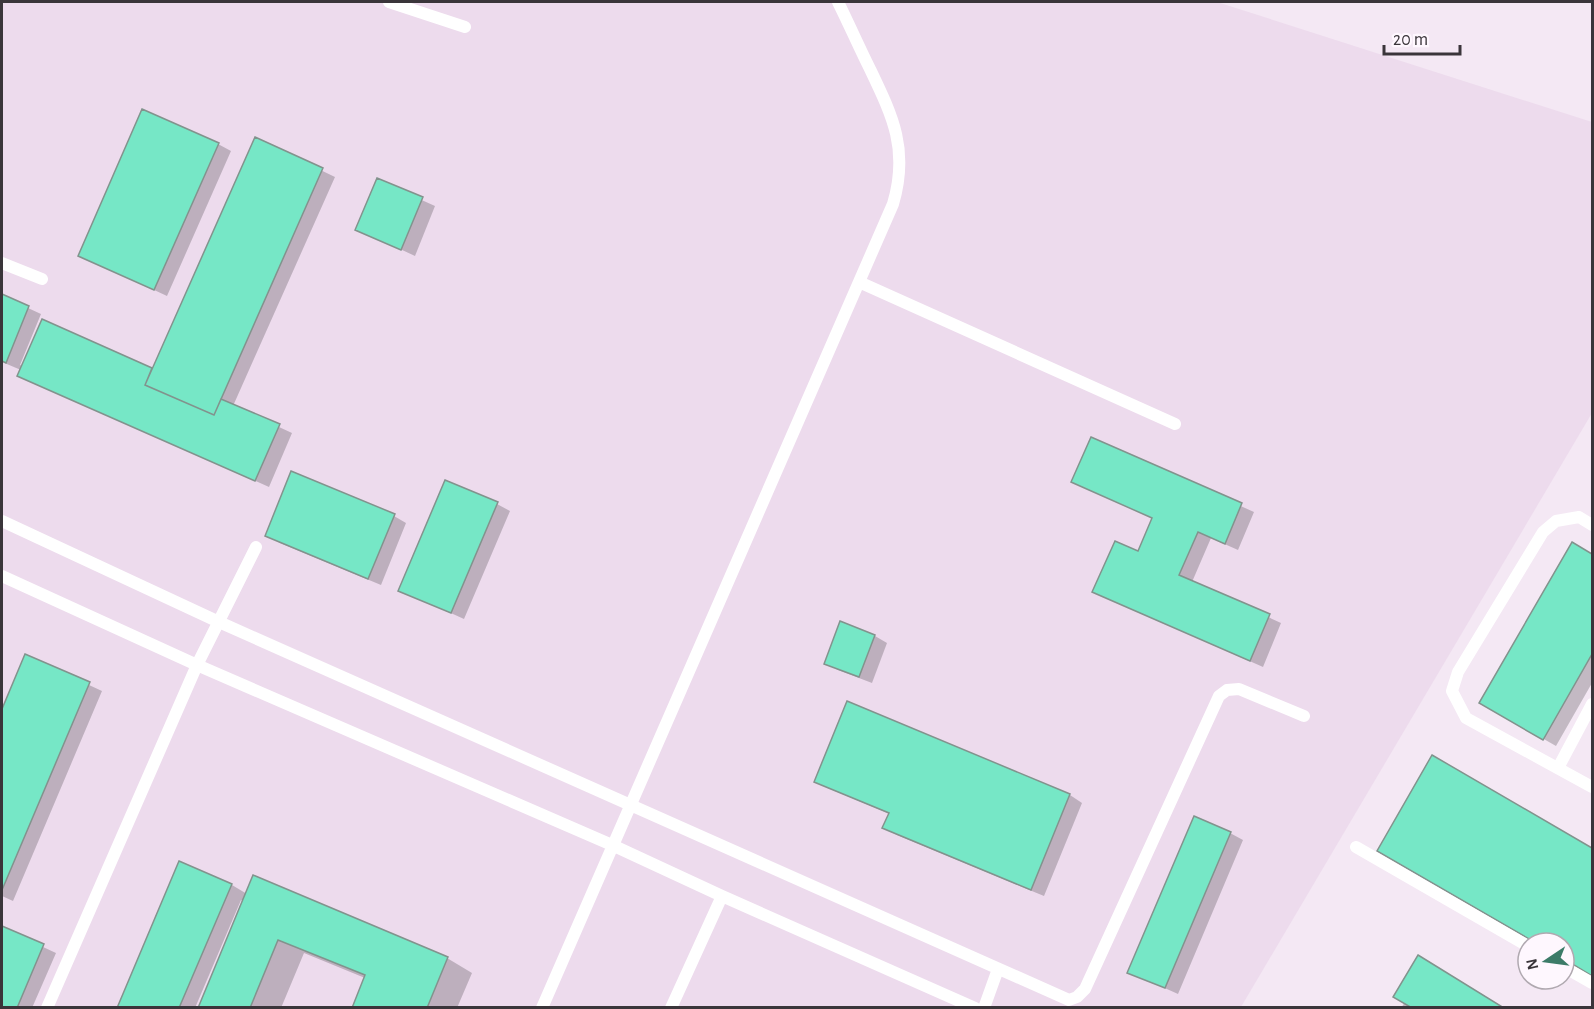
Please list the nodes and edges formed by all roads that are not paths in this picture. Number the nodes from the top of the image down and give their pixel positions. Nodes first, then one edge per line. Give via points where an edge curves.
1 (389, 2) edge
2 (838, 2) edge
3 (465, 27) dead end
4 (2, 263) edge
5 (42, 279) dead end
6 (859, 282) junction
7 (1175, 424) dead end
8 (2, 521) edge
9 (1593, 525) edge
10 (256, 547) dead end
11 (2, 576) edge
12 (219, 622) junction
13 (197, 665) junction
14 (1593, 704) edge
15 (1304, 716) dead end
16 (1558, 768) junction
17 (1593, 786) edge
18 (629, 805) junction
19 (612, 845) junction
20 (1356, 847) dead end
21 (722, 896) junction
22 (1516, 939) edge
23 (998, 969) junction
24 (1576, 974) edge
25 (1593, 983) edge
26 (47, 1008) edge
27 (542, 1008) edge
28 (671, 1008) edge
29 (975, 1008) edge
30 (984, 1008) edge

1 - 3 lane
2 - 6 lane via 891,113 898,140 900,168 893,204
4 - 5 lane
6 - 7 lane
6 - 18 lane
8 - 12 lane
9 - 16 lane via 1579,517 1556,520 1543,532 1458,672 1452,691 1466,718
10 - 12 lane
11 - 13 lane
12 - 13 lane
12 - 18 lane
13 - 19 lane
13 - 26 lane
14 - 16 lane
15 - 23 lane via 1239,689 1227,690 1219,696 1085,989 1077,997 1069,1000
16 - 17 lane
18 - 19 lane
18 - 23 lane
19 - 21 lane
19 - 27 lane
20 - 22 lane
21 - 28 lane
21 - 29 lane
23 - 30 lane
24 - 25 lane

